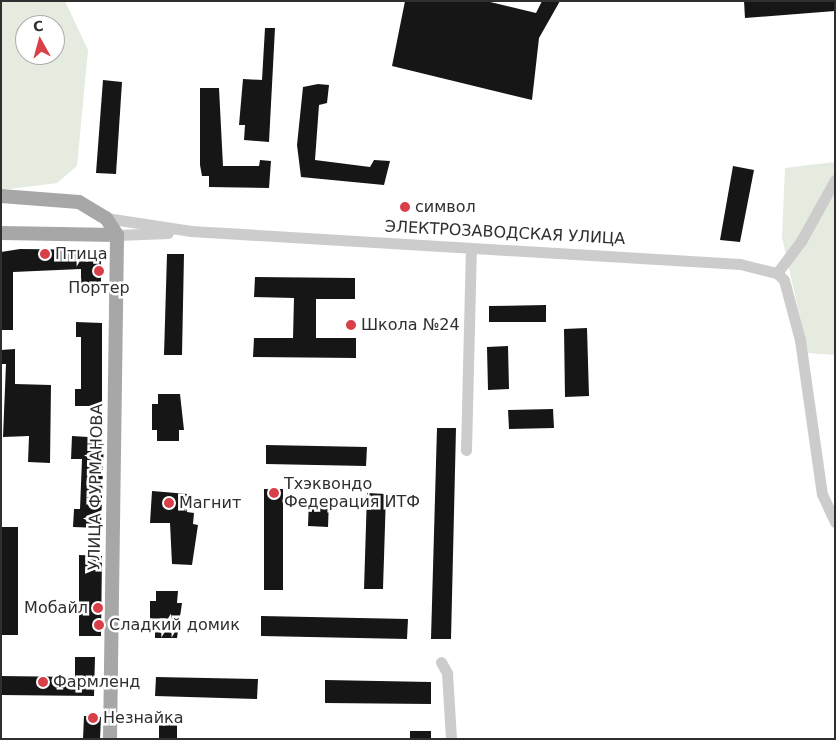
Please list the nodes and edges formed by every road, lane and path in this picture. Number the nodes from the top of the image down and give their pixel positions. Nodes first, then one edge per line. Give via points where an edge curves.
1 (835, 180) edge
2 (1, 196) edge
3 (106, 218) junction
4 (191, 231) junction
5 (1, 233) edge
6 (117, 235) junction
7 (471, 251) junction
8 (777, 273) junction
9 (466, 450) dead end
10 (835, 522) edge
11 (441, 662) dead end
12 (110, 739) edge
13 (451, 739) edge

1 - 8 street via 801,242
2 - 3 main road, ЭЛЕКТРОЗАВОДСКАЯ УЛИЦА via 79,202
3 - 4 street, ЭЛЕКТРОЗАВОДСКАЯ УЛИЦА
3 - 6 main road, ЭЛЕКТРОЗАВОДСКАЯ УЛИЦА
4 - 6 street, ЭЛЕКТРОЗАВОДСКАЯ УЛИЦА
4 - 7 street, ЭЛЕКТРОЗАВОДСКАЯ УЛИЦА
5 - 6 main road, ЭЛЕКТРОЗАВОДСКАЯ УЛИЦА
6 - 12 main road, УЛИЦА ФУРМАНОВА
7 - 8 street, ЭЛЕКТРОЗАВОДСКАЯ УЛИЦА via 740,264
7 - 9 street
8 - 10 street via 784,280 792,307 810,400 822,494
11 - 13 street via 447,673

